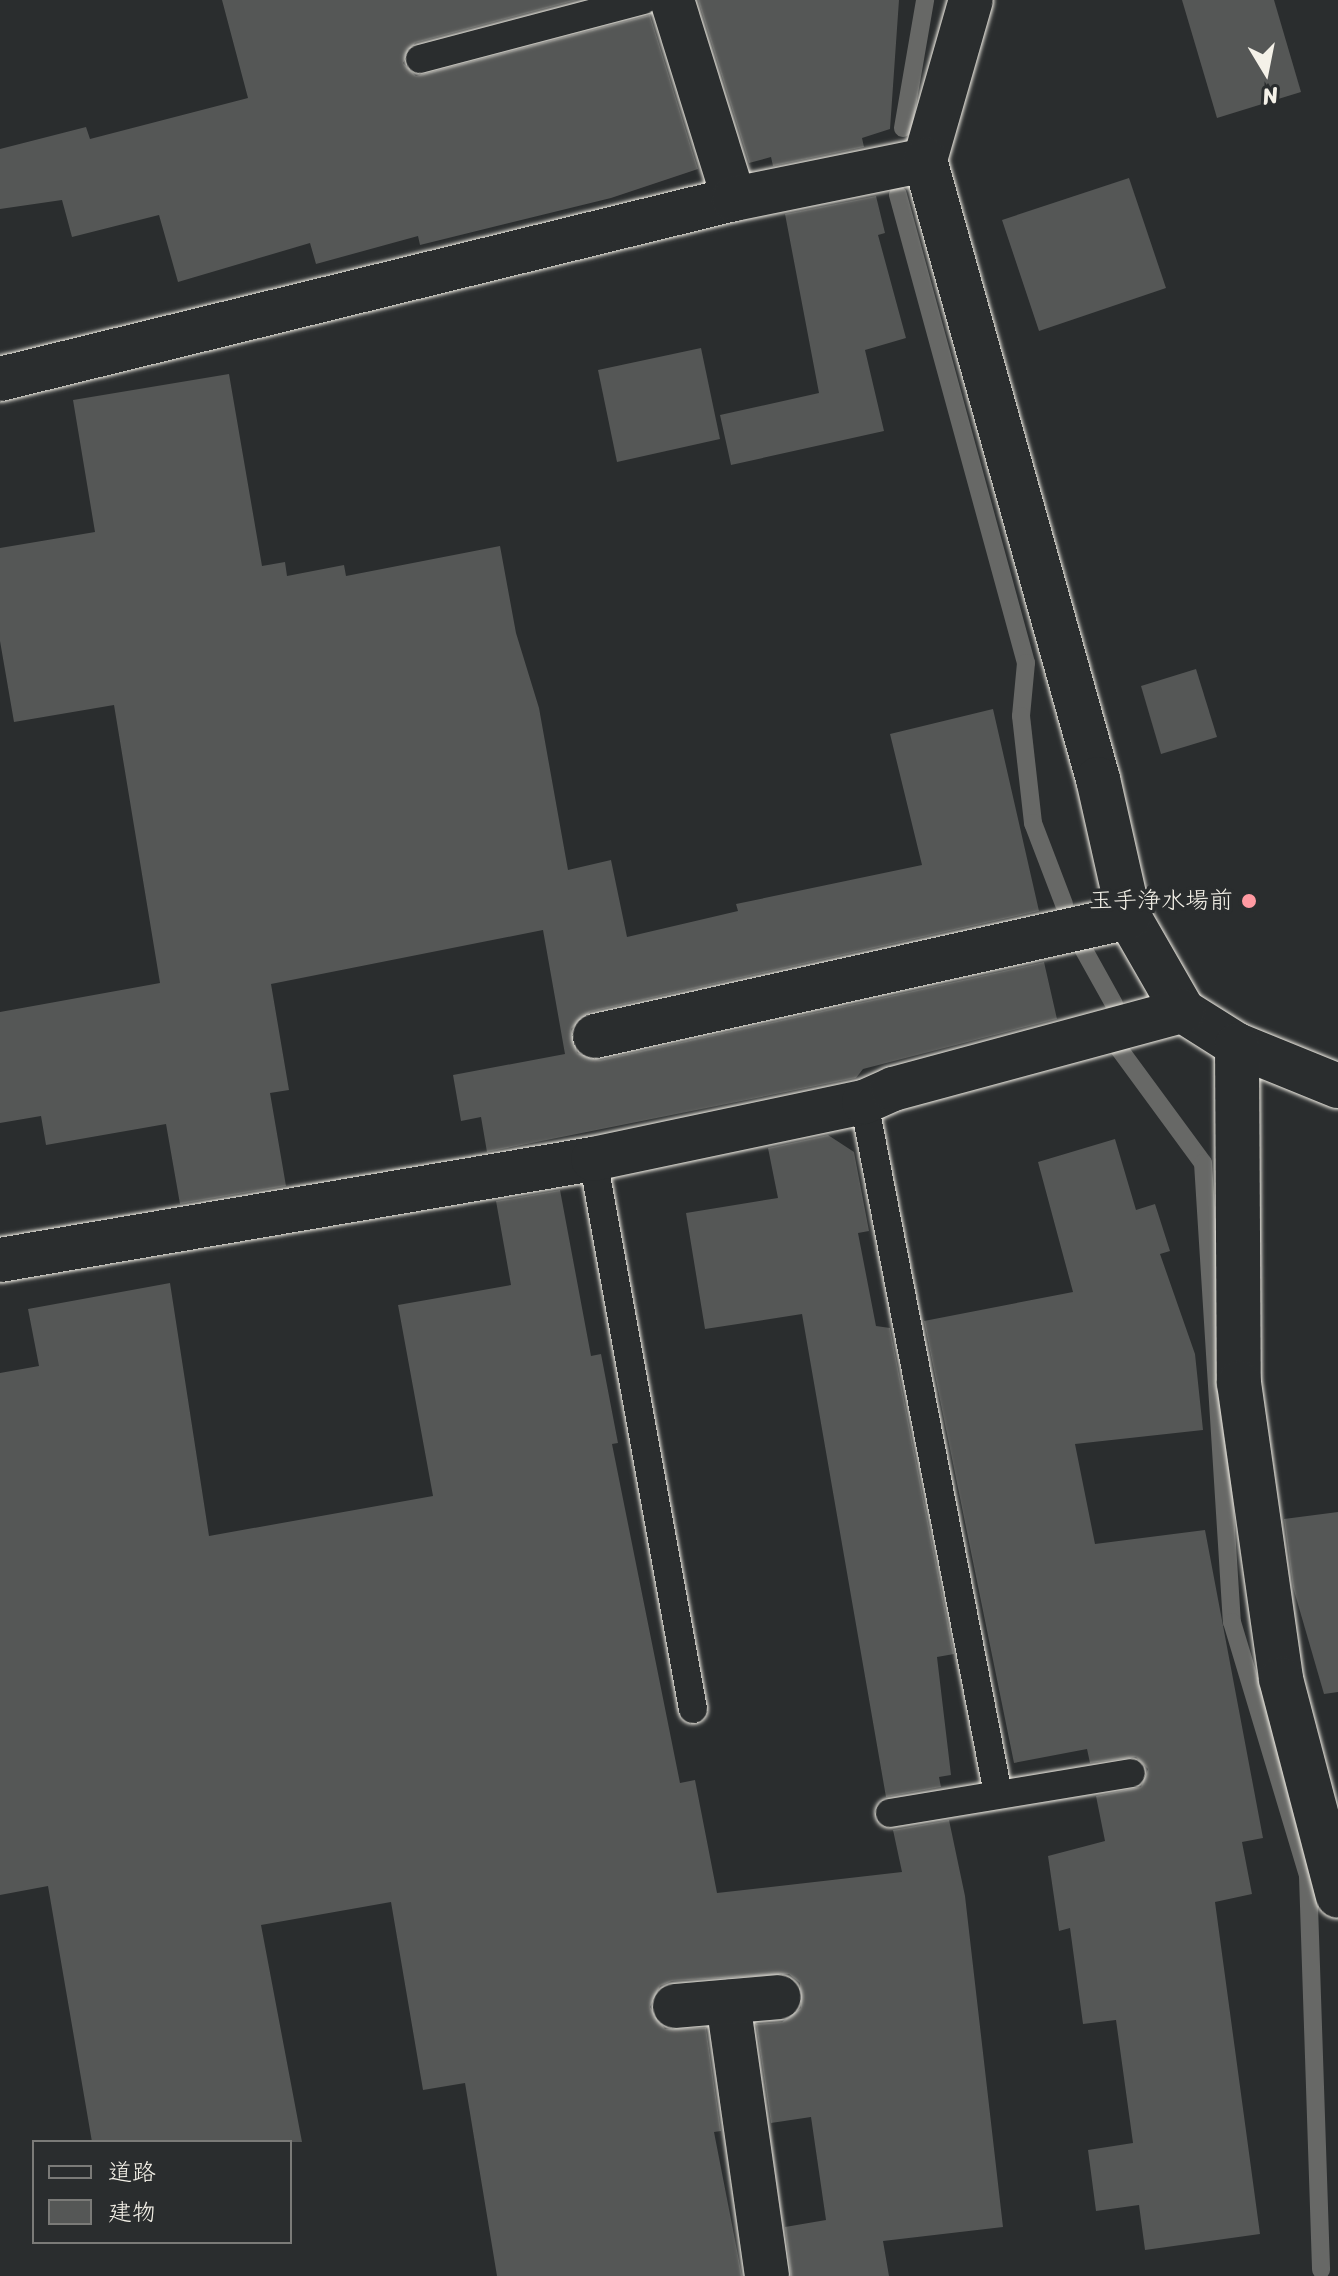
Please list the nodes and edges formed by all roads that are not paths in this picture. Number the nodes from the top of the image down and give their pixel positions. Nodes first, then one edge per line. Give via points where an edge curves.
1 (643, 0) edge
2 (672, 0) edge
3 (971, 0) edge
4 (420, 59) dead end
5 (925, 160) junction
6 (734, 199) junction
7 (0, 379) edge
8 (1129, 917) junction
9 (1183, 1011) junction
10 (595, 1036) dead end
11 (1237, 1045) junction
12 (1338, 1086) edge
13 (864, 1102) junction
14 (593, 1159) junction
15 (0, 1260) edge
16 (693, 1709) dead end
17 (1131, 1773) dead end
18 (998, 1794) junction
19 (890, 1813) dead end
20 (1338, 1896) edge
21 (779, 1997) dead end
22 (728, 2002) junction
23 (675, 2006) dead end
24 (767, 2276) edge

1 - 4 lane
2 - 6 street
3 - 5 street
5 - 6 street
5 - 8 street via 1098,779
6 - 7 street
8 - 9 street
8 - 10 street
9 - 11 street
9 - 13 street via 893,1089
11 - 12 street
11 - 20 street via 1239,1383 1281,1679
13 - 14 street
13 - 18 lane
14 - 15 street
14 - 16 lane
17 - 18 lane
18 - 19 lane
21 - 22 street
22 - 23 street
22 - 24 street

